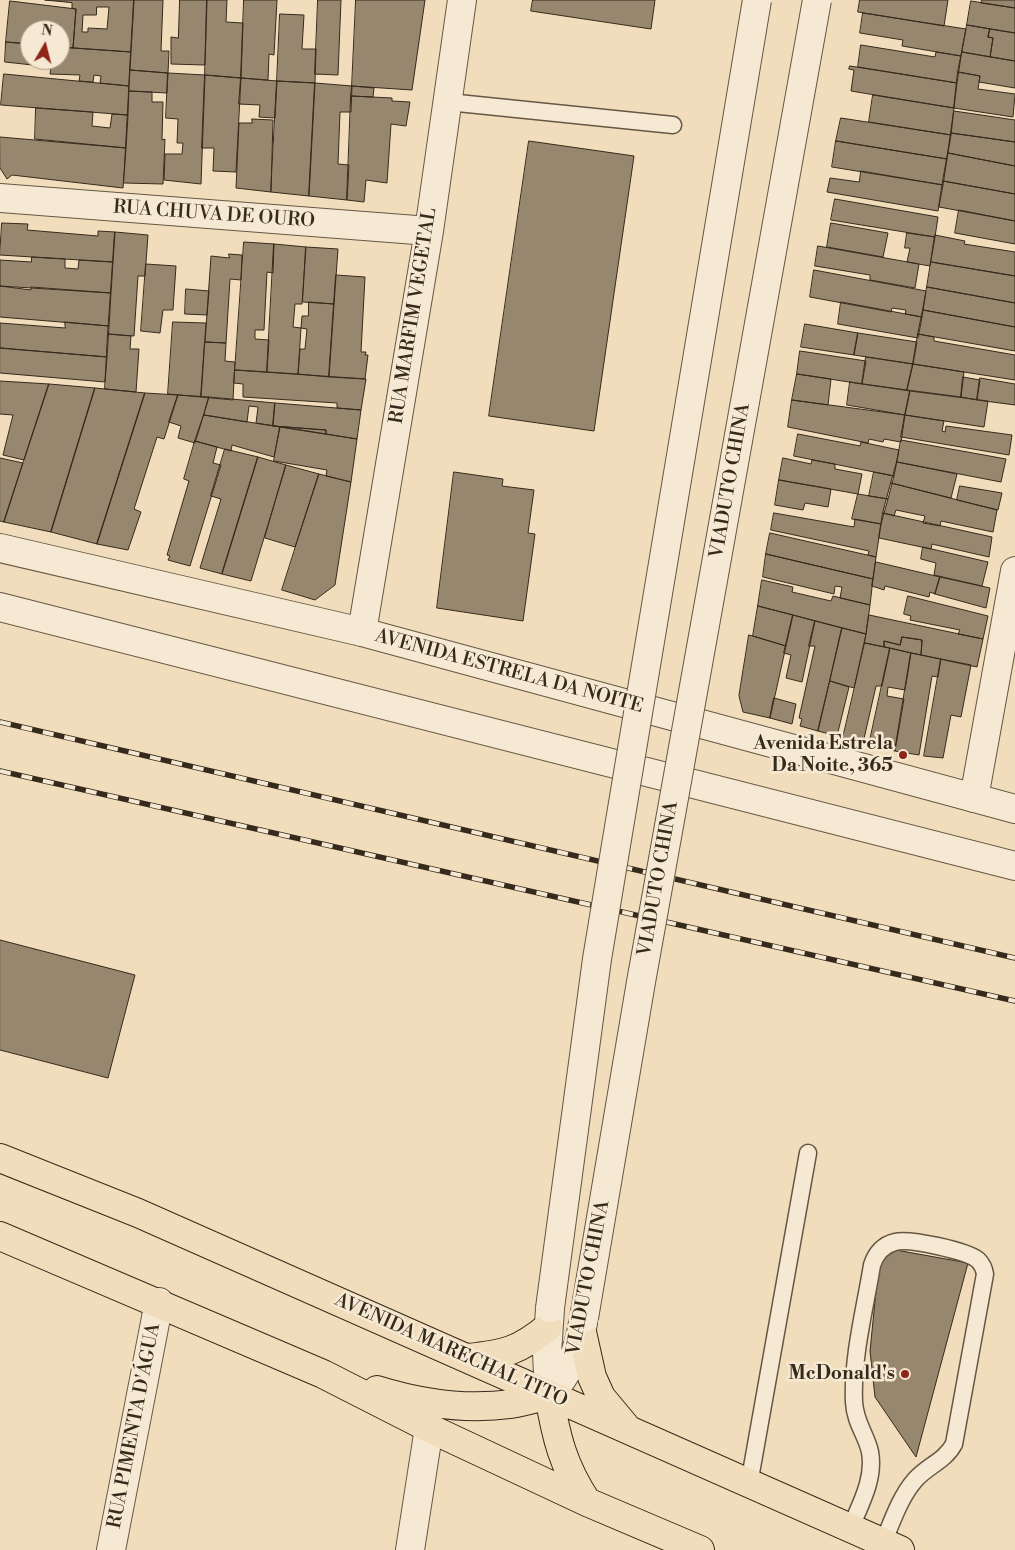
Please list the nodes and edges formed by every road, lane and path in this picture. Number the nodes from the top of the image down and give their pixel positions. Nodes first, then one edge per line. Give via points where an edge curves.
1 (462, 0) edge
2 (757, 0) edge
3 (817, 0) edge
4 (448, 102) junction
5 (673, 125) dead end
6 (0, 198) edge
7 (429, 231) junction
8 (0, 548) edge
9 (1015, 570) edge
10 (0, 607) edge
11 (362, 632) junction
12 (974, 798) junction
13 (1015, 809) edge
14 (1015, 866) edge
15 (808, 1153) dead end
16 (0, 1158) edge
17 (0, 1236) edge
18 (159, 1302) junction
19 (549, 1318) junction
20 (583, 1325) junction
21 (468, 1358) junction
22 (323, 1374) junction
23 (549, 1395) junction
24 (429, 1428) junction
25 (628, 1430) junction
26 (749, 1484) junction
27 (588, 1502) junction
28 (850, 1529) junction
29 (891, 1546) edge
30 (111, 1550) edge
31 (410, 1550) edge
32 (700, 1550) edge

1 - 4 street, RUA MARFIM VEGETAL
2 - 19 street, VIADUTO CHINA, bridge via 597,959
3 - 20 street, VIADUTO CHINA, bridge via 641,982
4 - 5 lane
4 - 7 street, RUA MARFIM VEGETAL
6 - 7 street, RUA CHUVA DE OURO
7 - 11 street, RUA MARFIM VEGETAL
8 - 11 street, AVENIDA ESTRELA DA NOITE
9 - 12 street
10 - 14 street
11 - 12 street, AVENIDA ESTRELA DA NOITE
12 - 13 street, AVENIDA ESTRELA DA NOITE
15 - 26 lane
16 - 21 main road, AVENIDA MARECHAL TITO via 138,1213
17 - 18 main road
18 - 22 main road
18 - 30 street, RUA PIMENTA D'ÁGUA
19 - 21 main road via 530,1343 516,1350
19 - 23 street, VIADUTO CHINA
20 - 23 street, VIADUTO CHINA via 572,1366
20 - 25 main road via 588,1362 598,1390
21 - 23 main road, AVENIDA MARECHAL TITO
22 - 23 main road via 384,1392 467,1406 512,1404
22 - 24 main road
23 - 25 main road, AVENIDA MARECHAL TITO
23 - 27 main road via 560,1452 571,1477
24 - 27 main road
24 - 31 street
25 - 26 main road, AVENIDA MARECHAL TITO
26 - 28 main road, AVENIDA MARECHAL TITO
27 - 32 main road
28 - 29 main road, AVENIDA MARECHAL TITO
28 - 29 lane via 867,1489 871,1468 870,1451 859,1427 854,1404 854,1378 876,1255 883,1247 910,1241 970,1256 983,1267 985,1274 954,1444 949,1453 915,1480 904,1495

